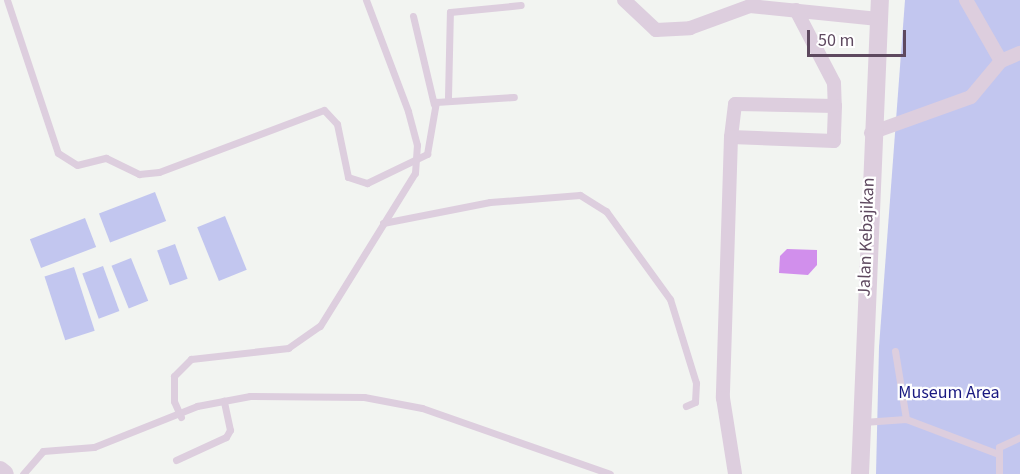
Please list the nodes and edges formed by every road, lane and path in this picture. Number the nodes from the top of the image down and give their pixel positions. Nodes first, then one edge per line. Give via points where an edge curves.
1 (7, 0) edge
2 (366, 0) edge
3 (624, 0) edge
4 (880, 0) edge
5 (966, 0) edge
6 (521, 5) dead end
7 (796, 10) junction
8 (413, 16) dead end
9 (878, 19) junction
10 (1020, 53) edge
11 (1002, 61) junction
12 (448, 97) junction
13 (514, 97) dead end
14 (434, 105) junction
15 (835, 106) junction
16 (871, 133) junction
17 (731, 137) junction
18 (416, 163) junction
19 (383, 223) junction
20 (895, 351) dead end
21 (224, 401) junction
22 (686, 406) dead end
23 (181, 417) junction
24 (906, 419) junction
25 (862, 422) junction
26 (1020, 437) edge
27 (996, 453) junction
28 (176, 460) dead end
29 (0, 470) edge
30 (5, 474) edge
31 (22, 474) edge
32 (610, 474) edge
33 (735, 474) edge
34 (860, 474) edge
35 (999, 474) edge

1 - 18 lane via 58,153 77,165 106,158 139,174 159,172 324,110 333,115 354,182 367,183
2 - 18 lane via 408,111
3 - 7 street via 657,30 690,28 750,6
4 - 9 street, Jalan Kebajikan
5 - 11 street
6 - 12 lane via 450,12
7 - 9 street
7 - 15 street via 834,83
8 - 14 lane
9 - 16 street, Jalan Kebajikan
10 - 11 street
11 - 16 street via 971,97
12 - 13 lane
12 - 14 lane
14 - 18 lane via 430,151
15 - 17 street via 735,104
15 - 17 street via 834,141
16 - 25 street, Jalan Kebajikan
17 - 33 street via 723,398
18 - 19 lane
19 - 22 lane via 490,202 580,195 606,210 670,299 696,383 695,402
19 - 23 lane via 320,326 301,341 288,348 210,354 179,369 174,401
20 - 24 lane
21 - 23 lane
21 - 28 lane via 226,437
21 - 32 lane via 250,396 364,397 422,408
23 - 31 lane via 94,447 43,451
24 - 25 lane
24 - 27 lane
25 - 34 street, Jalan Kebajikan
26 - 27 lane
27 - 35 lane
29 - 30 street

